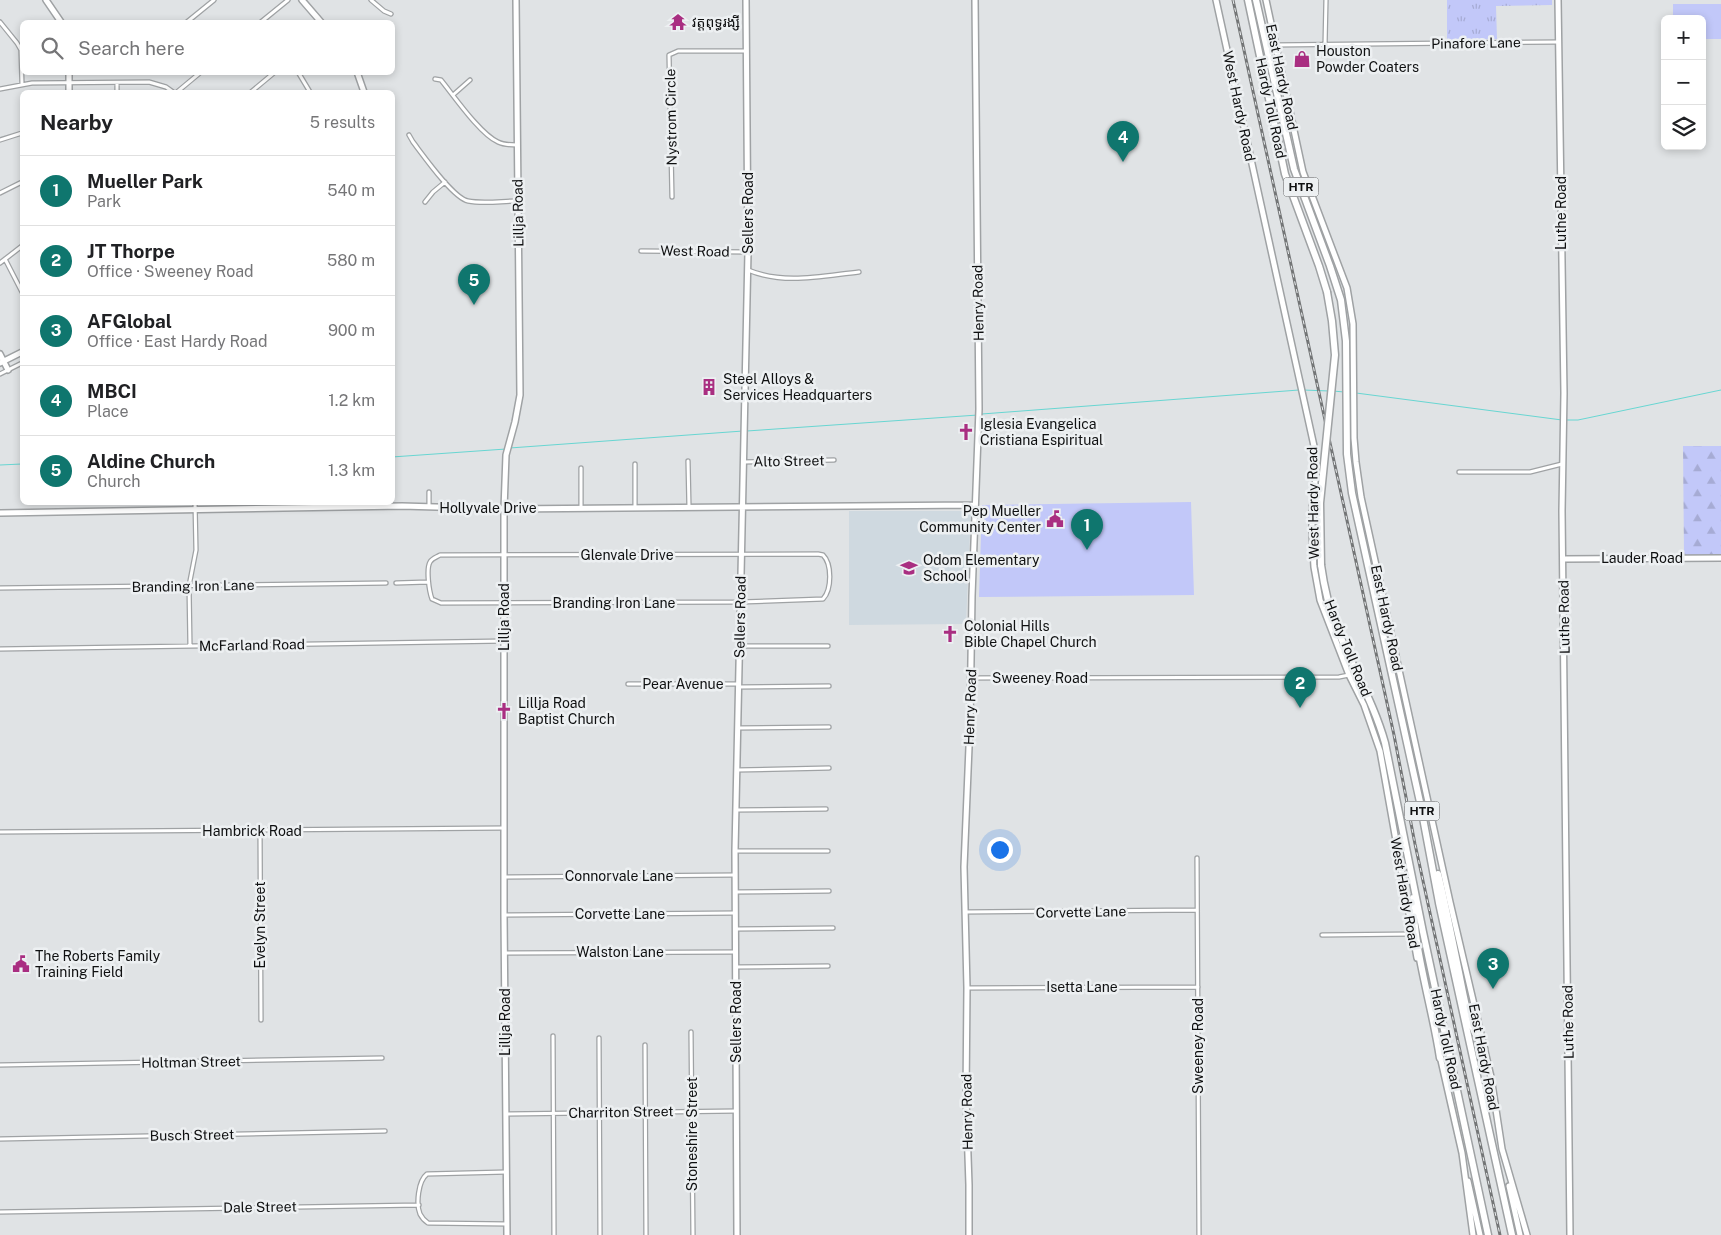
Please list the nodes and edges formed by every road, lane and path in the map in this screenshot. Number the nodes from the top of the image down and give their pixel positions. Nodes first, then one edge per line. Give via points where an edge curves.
1 (46, 0) edge
2 (214, 0) edge
3 (288, 0) edge
4 (302, 0) edge
5 (371, 0) edge
6 (516, 0) edge
7 (746, 0) edge
8 (975, 0) edge
9 (1216, 0) edge
10 (1248, 0) edge
11 (1256, 0) edge
12 (1266, 0) edge
13 (1326, 0) edge
14 (1558, 0) edge
15 (391, 14) dead end
16 (60, 20) edge
17 (189, 20) edge
18 (263, 20) edge
19 (320, 20) edge
20 (0, 22) edge
21 (1558, 42) junction
22 (1274, 45) junction
23 (1325, 45) junction
24 (20, 48) edge
25 (746, 51) junction
26 (22, 75) edge
27 (69, 75) edge
28 (197, 75) edge
29 (271, 75) edge
30 (300, 75) edge
31 (358, 75) edge
32 (435, 79) dead end
33 (470, 80) dead end
34 (69, 83) junction
35 (117, 83) junction
36 (22, 84) junction
37 (0, 89) edge
38 (69, 90) edge
39 (117, 90) edge
40 (170, 90) edge
41 (179, 90) edge
42 (253, 90) edge
43 (309, 90) edge
44 (363, 90) edge
45 (453, 95) junction
46 (20, 134) edge
47 (409, 135) dead end
48 (0, 140) edge
49 (517, 145) junction
50 (445, 182) junction
51 (20, 183) edge
52 (0, 193) edge
53 (672, 198) dead end
54 (518, 201) junction
55 (425, 202) dead end
56 (20, 248) edge
57 (641, 251) dead end
58 (748, 252) junction
59 (5, 259) junction
60 (0, 263) edge
61 (748, 270) junction
62 (860, 272) dead end
63 (20, 288) edge
64 (20, 353) edge
65 (0, 354) edge
66 (2, 362) edge
67 (20, 364) edge
68 (8, 370) junction
69 (0, 374) edge
70 (688, 460) dead end
71 (834, 460) dead end
72 (744, 462) junction
73 (634, 464) dead end
74 (1563, 464) junction
75 (580, 468) dead end
76 (1459, 472) dead end
77 (429, 492) dead end
78 (975, 504) junction
79 (195, 505) edge
80 (743, 507) junction
81 (429, 508) junction
82 (581, 508) junction
83 (635, 508) junction
84 (690, 508) junction
85 (504, 509) junction
86 (195, 510) junction
87 (0, 513) edge
88 (742, 555) junction
89 (504, 556) junction
90 (1721, 558) edge
91 (1563, 559) junction
92 (829, 577) joint
93 (396, 582) dead end
94 (428, 582) junction
95 (386, 583) dead end
96 (189, 586) junction
97 (0, 588) edge
98 (741, 602) junction
99 (504, 604) junction
100 (504, 641) junction
101 (190, 646) junction
102 (740, 646) junction
103 (828, 646) dead end
104 (0, 649) edge
105 (1349, 675) junction
106 (972, 678) junction
107 (628, 684) dead end
108 (739, 686) junction
109 (829, 686) dead end
110 (737, 728) junction
111 (829, 728) dead end
112 (829, 768) dead end
113 (736, 770) junction
114 (1420, 802) junction
115 (826, 809) dead end
116 (736, 810) junction
117 (504, 828) junction
118 (260, 830) junction
119 (0, 832) edge
120 (735, 851) junction
121 (828, 851) dead end
122 (1197, 858) dead end
123 (735, 875) junction
124 (504, 877) junction
125 (1412, 879) junction
126 (829, 891) dead end
127 (735, 892) junction
128 (1197, 910) junction
129 (965, 912) junction
130 (735, 914) junction
131 (504, 915) junction
132 (833, 928) dead end
133 (735, 930) junction
134 (1412, 934) junction
135 (1322, 935) dead end
136 (735, 952) junction
137 (504, 953) junction
138 (828, 966) dead end
139 (735, 967) junction
140 (1198, 987) junction
141 (967, 988) junction
142 (261, 1020) dead end
143 (691, 1032) dead end
144 (553, 1036) dead end
145 (599, 1038) dead end
146 (645, 1045) dead end
147 (1484, 1048) junction
148 (382, 1058) dead end
149 (1440, 1058) junction
150 (0, 1065) edge
151 (736, 1111) junction
152 (646, 1112) junction
153 (692, 1112) junction
154 (554, 1113) junction
155 (600, 1113) junction
156 (506, 1114) junction
157 (385, 1131) dead end
158 (0, 1139) edge
159 (1502, 1149) junction
160 (1462, 1154) junction
161 (507, 1172) junction
162 (419, 1204) junction
163 (0, 1212) edge
164 (507, 1224) junction
165 (507, 1235) edge
166 (554, 1235) edge
167 (600, 1235) edge
168 (646, 1235) edge
169 (693, 1235) edge
170 (737, 1235) edge
171 (969, 1235) edge
172 (1199, 1235) edge
173 (1473, 1235) edge
174 (1480, 1235) edge
175 (1488, 1235) edge
176 (1512, 1235) edge
177 (1520, 1235) edge
178 (1527, 1235) edge
179 (1570, 1235) edge

1 - 16 street
2 - 17 street
3 - 18 street
4 - 19 street
5 - 15 street
6 - 49 street, Lillja Road
7 - 25 street, Sellers Road
8 - 78 street, Henry Road via 979,409
9 - 105 street, West Hardy Road via 1314,446 1314,567 1324,611
10 - 125 highway, Hardy Toll Road / HTR, bridge via 1285,174 1319,266 1332,321 1335,354 1320,503 1321,565 1338,629 1380,726
11 - 114 highway, Hardy Toll Road / HTR via 1294,169 1341,300 1345,328 1347,454 1352,493
12 - 22 street, East Hardy Road
13 - 23 street
14 - 21 street, Luthe Road
20 - 24 street
21 - 23 street, Pinafore Lane
21 - 74 street, Luthe Road
22 - 23 street, Pinafore Lane
22 - 147 street, East Hardy Road via 1304,172 1347,288 1353,324 1356,462 1365,518
25 - 53 street, Nystrom Circle via 678,51 669,55
25 - 58 street, Sellers Road
26 - 36 street
27 - 34 street
28 - 41 street
29 - 42 street
30 - 43 street
31 - 44 street
32 - 45 street via 441,80
33 - 45 street
34 - 35 street
34 - 36 street
34 - 38 street
35 - 39 street
35 - 40 street via 149,82
36 - 37 street
45 - 49 street via 491,138 505,145
46 - 48 street
47 - 50 street
49 - 54 street, Lillja Road
50 - 54 street via 465,200
50 - 55 street
51 - 52 street
54 - 85 street, Lillja Road via 520,402 508,443
56 - 59 street
57 - 58 street, West Road
58 - 61 street, Sellers Road
59 - 60 street
59 - 63 street
61 - 62 street via 783,278
61 - 72 street, Sellers Road
64 - 66 street
65 - 66 street
66 - 68 street
67 - 68 street
68 - 69 street
70 - 84 street
71 - 72 street, Alto Street
72 - 80 street, Sellers Road
73 - 83 street
74 - 76 street via 1530,472
74 - 91 street, Luthe Road
75 - 82 street
77 - 81 street
78 - 80 street, Hollyvale Drive
78 - 106 street, Henry Road
79 - 86 street
80 - 84 street, Hollyvale Drive
80 - 88 street, Sellers Road
81 - 85 street, Hollyvale Drive
81 - 86 street, Hollyvale Drive
82 - 83 street, Hollyvale Drive
82 - 85 street, Hollyvale Drive
83 - 84 street, Hollyvale Drive
85 - 89 street, Lillja Road
86 - 87 street, Hollyvale Drive
86 - 96 street via 196,550
88 - 89 street, Glenvale Drive
88 - 92 street, Glenvale Drive via 823,555 828,563
88 - 98 street, Sellers Road
89 - 94 street, Glenvale Drive via 440,555 429,563
89 - 99 street, Lillja Road
90 - 91 street, Lauder Road
91 - 179 street, Luthe Road
92 - 98 street, Branding Iron Lane via 829,588 823,599
93 - 94 street
94 - 99 street, Branding Iron Lane via 432,599 437,602
95 - 96 street, Branding Iron Lane
96 - 97 street, Branding Iron Lane
96 - 101 street
98 - 99 street, Branding Iron Lane
98 - 102 street, Sellers Road
99 - 100 street, Lillja Road
100 - 101 street, McFarland Road
100 - 117 street, Lillja Road
101 - 104 street, McFarland Road
102 - 103 street
102 - 108 street, Sellers Road
105 - 106 street, Sweeney Road
105 - 134 street, West Hardy Road via 1364,705 1380,751
106 - 129 street, Henry Road via 964,854
107 - 108 street, Pear Avenue
108 - 109 street, Pear Avenue
108 - 110 street, Sellers Road
110 - 111 street
110 - 113 street, Sellers Road
112 - 113 street
113 - 116 street, Sellers Road
114 - 147 highway via 1464,993 1472,1023
114 - 176 highway, Hardy Toll Road / HTR
115 - 116 street
116 - 120 street, Sellers Road
117 - 118 street, Hambrick Road
117 - 124 street, Lillja Road
118 - 119 street, Hambrick Road
118 - 142 street, Evelyn Street
120 - 121 street
120 - 123 street, Sellers Road
122 - 128 street, Sweeney Road
123 - 124 street, Connorvale Lane
123 - 127 street, Sellers Road
124 - 131 street, Lillja Road
125 - 149 highway via 1413,913
125 - 175 highway, Hardy Toll Road / HTR
126 - 127 street
127 - 130 street, Sellers Road
128 - 129 street, Corvette Lane
128 - 140 street, Sweeney Road
129 - 141 street, Henry Road
130 - 131 street, Corvette Lane
130 - 133 street, Sellers Road
131 - 137 street, Lillja Road
132 - 133 street
133 - 136 street, Sellers Road
134 - 135 street
134 - 149 street, West Hardy Road
136 - 137 street, Walston Lane
136 - 139 street, Sellers Road
137 - 156 street, Lillja Road
138 - 139 street
139 - 151 street, Sellers Road
140 - 141 street, Isetta Lane
140 - 172 street, Sweeney Road
141 - 171 street, Henry Road
143 - 153 street, Stoneshire Street
144 - 154 street
145 - 155 street
146 - 152 street
147 - 159 street, East Hardy Road
148 - 150 street, Holtman Street
149 - 160 street, West Hardy Road
151 - 153 street, Charriton Street
151 - 170 street, Sellers Road
152 - 153 street, Charriton Street
152 - 155 street, Charriton Street
152 - 168 street
153 - 169 street, Stoneshire Street
154 - 155 street, Charriton Street
154 - 156 street, Charriton Street
154 - 166 street
155 - 167 street
156 - 161 street, Lillja Road
157 - 158 street, Busch Street
159 - 177 street
159 - 178 street, East Hardy Road
160 - 173 street, West Hardy Road
160 - 174 street
161 - 162 street via 427,1174 420,1184
161 - 164 street, Lillja Road
162 - 163 street, Dale Street
162 - 164 street via 420,1213 428,1223
164 - 165 street, Lillja Road

